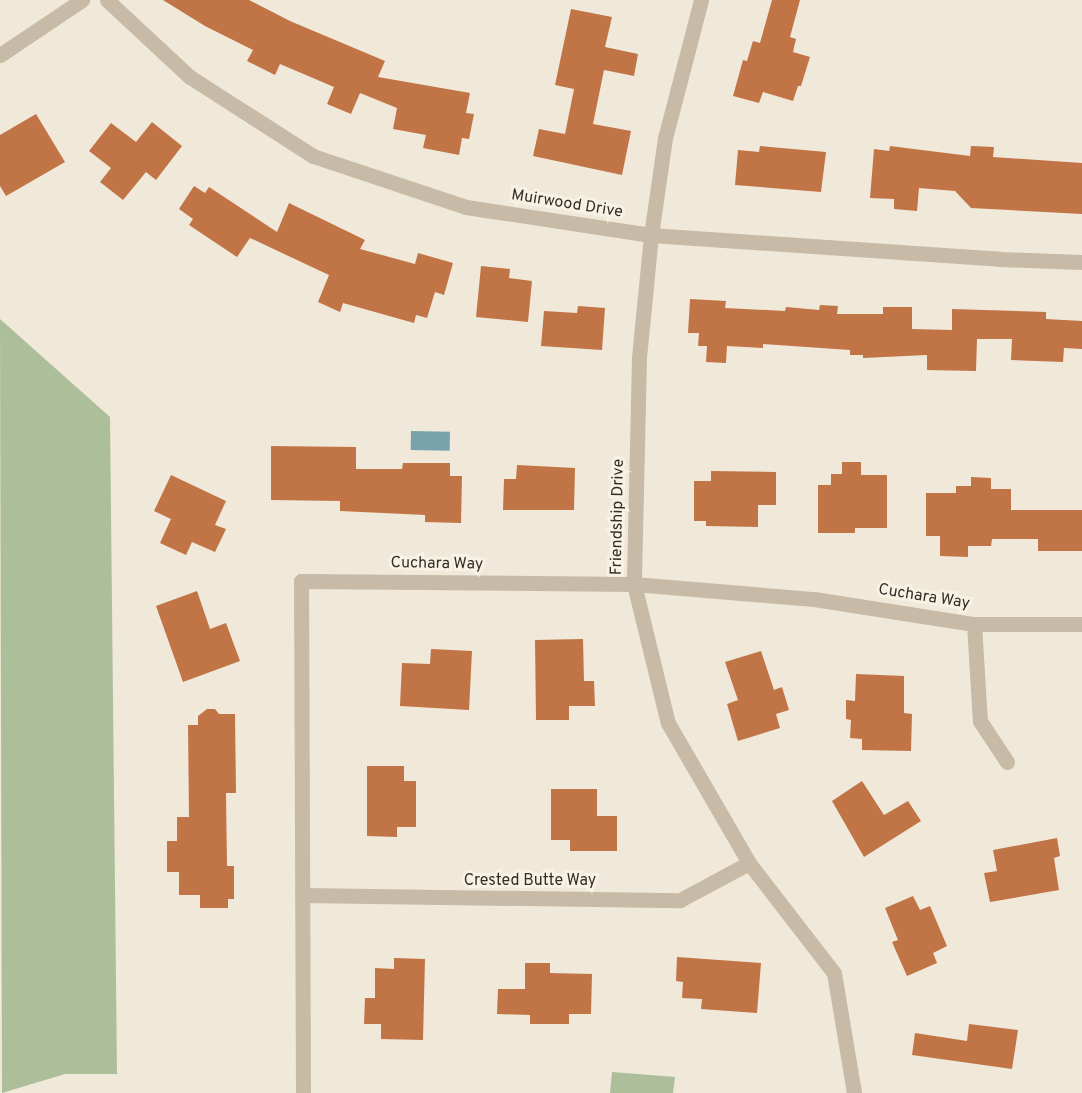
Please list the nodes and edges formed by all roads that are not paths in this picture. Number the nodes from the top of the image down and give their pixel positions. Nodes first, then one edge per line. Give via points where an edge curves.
1 (82, 0) edge
2 (107, 0) edge
3 (701, 0) edge
4 (0, 55) edge
5 (651, 235) junction
6 (1082, 262) edge
7 (634, 584) junction
8 (974, 624) junction
9 (1082, 624) edge
10 (1008, 762) dead end
11 (749, 862) junction
12 (302, 896) junction
13 (303, 1093) edge
14 (854, 1093) edge

1 - 4 street
2 - 5 street, Muirwood Drive via 190,77 313,156 466,207
3 - 5 street, Friendship Drive via 665,138
5 - 6 street, Muirwood Drive
5 - 7 street, Friendship Drive via 639,358
7 - 8 street, Cuchara Way via 814,599
7 - 11 street, Friendship Drive via 668,723
7 - 12 street, Cuchara Way via 301,581
8 - 9 street, Cuchara Way
8 - 10 street via 980,721
11 - 12 street, Crested Butte Way via 681,900
11 - 14 street, Friendship Drive via 834,973
12 - 13 street, Cuchara Way

